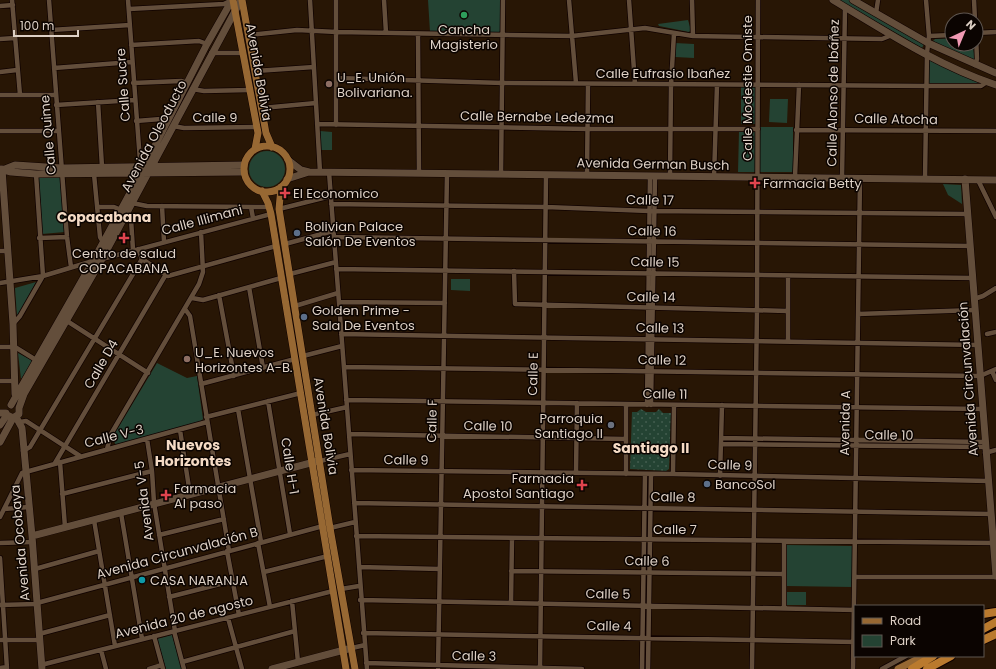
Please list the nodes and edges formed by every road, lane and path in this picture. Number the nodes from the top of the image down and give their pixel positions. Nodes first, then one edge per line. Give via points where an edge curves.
1 (49, 0) edge
2 (128, 0) edge
3 (232, 0) edge
4 (242, 0) edge
5 (310, 0) edge
6 (336, 0) edge
7 (384, 0) edge
8 (503, 0) edge
9 (569, 0) edge
10 (628, 0) edge
11 (692, 0) edge
12 (758, 0) edge
13 (833, 0) edge
14 (853, 0) edge
15 (878, 0) edge
16 (926, 0) edge
17 (974, 0) edge
18 (12, 3) edge
19 (0, 6) edge
20 (845, 8) junction
21 (129, 9) junction
22 (235, 9) junction
23 (975, 12) edge
24 (876, 13) junction
25 (130, 25) junction
26 (631, 29) junction
27 (51, 30) junction
28 (312, 30) junction
29 (337, 32) junction
30 (996, 32) edge
31 (386, 33) junction
32 (674, 33) junction
33 (984, 33) edge
34 (418, 34) junction
35 (249, 35) junction
36 (892, 35) junction
37 (503, 36) junction
38 (572, 36) junction
39 (693, 36) junction
40 (758, 37) junction
41 (944, 37) edge
42 (15, 38) junction
43 (844, 38) junction
44 (0, 39) edge
45 (929, 40) junction
46 (207, 44) junction
47 (131, 45) junction
48 (977, 52) edge
49 (211, 53) junction
50 (243, 53) junction
51 (927, 54) junction
52 (132, 62) junction
53 (975, 65) junction
54 (314, 67) junction
55 (54, 68) junction
56 (17, 70) junction
57 (256, 71) junction
58 (0, 72) edge
59 (996, 73) edge
60 (337, 78) junction
61 (419, 79) junction
62 (987, 82) junction
63 (134, 83) junction
64 (502, 83) junction
65 (576, 83) junction
66 (588, 84) junction
67 (635, 84) junction
68 (671, 85) junction
69 (717, 85) junction
70 (757, 85) junction
71 (799, 85) junction
72 (842, 85) junction
73 (996, 85) edge
74 (190, 86) junction
75 (926, 86) junction
76 (250, 90) junction
77 (0, 95) edge
78 (20, 96) junction
79 (56, 96) junction
80 (135, 100) junction
81 (98, 102) junction
82 (316, 103) junction
83 (56, 105) junction
84 (262, 108) junction
85 (136, 121) junction
86 (170, 123) junction
87 (317, 124) junction
88 (336, 125) junction
89 (418, 125) junction
90 (257, 127) junction
91 (502, 128) junction
92 (587, 129) junction
93 (670, 129) junction
94 (758, 129) junction
95 (842, 129) junction
96 (716, 130) junction
97 (796, 130) junction
98 (0, 131) edge
99 (58, 131) junction
100 (925, 131) junction
101 (996, 131) edge
102 (272, 147) junction
103 (255, 149) junction
104 (288, 160) junction
105 (102, 168) junction
106 (244, 168) junction
107 (2, 169) edge
108 (62, 171) junction
109 (146, 171) junction
110 (309, 172) junction
111 (320, 172) junction
112 (329, 172) junction
113 (419, 173) junction
114 (36, 174) junction
115 (94, 174) junction
116 (447, 174) junction
117 (501, 174) junction
118 (546, 175) junction
119 (587, 175) junction
120 (652, 176) junction
121 (670, 176) junction
122 (714, 176) junction
123 (758, 177) junction
124 (795, 177) junction
125 (842, 178) junction
126 (860, 178) junction
127 (287, 179) junction
128 (925, 179) junction
129 (965, 179) junction
130 (978, 180) junction
131 (996, 180) edge
132 (281, 187) junction
133 (262, 191) junction
134 (331, 196) junction
135 (132, 203) junction
136 (332, 204) junction
137 (162, 206) junction
138 (251, 207) junction
139 (447, 207) junction
140 (546, 207) junction
141 (98, 208) junction
142 (270, 210) junction
143 (279, 210) junction
144 (652, 211) junction
145 (758, 211) junction
146 (124, 212) junction
147 (860, 212) junction
148 (967, 214) junction
149 (996, 217) edge
150 (253, 218) junction
151 (3, 219) edge
152 (333, 231) junction
153 (201, 232) junction
154 (334, 236) junction
155 (67, 237) junction
156 (39, 238) junction
157 (446, 239) junction
158 (546, 240) junction
159 (103, 242) junction
160 (164, 242) junction
161 (651, 243) junction
162 (758, 243) junction
163 (285, 244) junction
164 (860, 245) junction
165 (276, 246) junction
166 (970, 246) junction
167 (136, 250) junction
168 (0, 251) edge
169 (8, 251) junction
170 (102, 259) junction
171 (142, 259) junction
172 (93, 261) junction
173 (336, 262) junction
174 (71, 267) junction
175 (203, 267) junction
176 (336, 269) junction
177 (446, 270) junction
178 (514, 271) junction
179 (545, 271) junction
180 (651, 273) junction
181 (290, 274) junction
182 (757, 275) junction
183 (43, 276) junction
184 (165, 276) junction
185 (788, 276) junction
186 (859, 277) junction
187 (282, 278) junction
188 (972, 278) junction
189 (10, 282) junction
190 (0, 283) edge
191 (249, 287) junction
192 (996, 288) edge
193 (338, 293) junction
194 (219, 295) junction
195 (192, 298) junction
196 (974, 299) junction
197 (339, 302) junction
198 (445, 303) junction
199 (545, 305) junction
200 (295, 306) junction
201 (651, 308) junction
202 (185, 309) junction
203 (757, 310) junction
204 (975, 310) junction
205 (787, 311) junction
206 (858, 314) junction
207 (68, 321) junction
208 (13, 324) junction
209 (996, 332) edge
210 (341, 334) junction
211 (987, 334) dead end
212 (445, 335) junction
213 (544, 337) junction
214 (94, 338) junction
215 (650, 339) junction
216 (757, 341) junction
217 (788, 341) junction
218 (858, 343) junction
219 (978, 345) junction
220 (342, 346) junction
221 (0, 347) edge
222 (15, 348) junction
223 (119, 354) junction
224 (303, 356) junction
225 (36, 360) junction
226 (295, 360) junction
227 (344, 366) junction
228 (264, 368) junction
229 (444, 368) junction
230 (544, 370) junction
231 (994, 370) edge
232 (650, 371) junction
233 (148, 373) junction
234 (756, 373) junction
235 (857, 374) junction
236 (234, 376) junction
237 (980, 376) junction
238 (996, 380) edge
239 (15, 381) junction
240 (0, 382) edge
241 (201, 384) junction
242 (301, 393) junction
243 (15, 395) junction
244 (346, 400) junction
245 (444, 400) junction
246 (268, 401) junction
247 (544, 402) junction
248 (577, 403) junction
249 (626, 404) junction
250 (11, 405) junction
251 (649, 405) junction
252 (722, 405) junction
253 (674, 406) junction
254 (755, 406) junction
255 (347, 407) junction
256 (19, 408) junction
257 (857, 408) junction
258 (238, 409) junction
259 (983, 409) junction
260 (312, 415) junction
261 (10, 416) edge
262 (207, 420) junction
263 (0, 425) edge
264 (40, 429) junction
265 (180, 430) junction
266 (349, 434) junction
267 (443, 436) junction
268 (543, 438) junction
269 (576, 438) junction
270 (721, 438) junction
271 (147, 439) junction
272 (626, 439) junction
273 (856, 440) junction
274 (754, 441) junction
275 (0, 442) edge
276 (721, 444) junction
277 (65, 446) junction
278 (856, 446) junction
279 (985, 448) junction
280 (107, 449) junction
281 (996, 450) edge
282 (23, 451) junction
283 (350, 454) junction
284 (80, 456) junction
285 (316, 461) junction
286 (58, 462) junction
287 (280, 470) junction
288 (352, 470) junction
289 (152, 471) junction
290 (26, 472) junction
291 (442, 472) junction
292 (543, 473) junction
293 (576, 473) junction
294 (626, 474) junction
295 (645, 474) junction
296 (651, 474) junction
297 (673, 474) junction
298 (720, 476) junction
299 (754, 477) junction
300 (250, 478) junction
301 (856, 479) junction
302 (988, 481) junction
303 (218, 487) junction
304 (62, 494) junction
305 (190, 494) junction
306 (154, 503) junction
307 (354, 503) junction
308 (442, 504) junction
309 (29, 506) junction
310 (542, 506) junction
311 (644, 508) junction
312 (650, 508) junction
313 (4, 509) junction
314 (754, 510) junction
315 (855, 511) junction
316 (121, 513) junction
317 (991, 514) junction
318 (0, 517) edge
319 (224, 519) junction
320 (94, 520) junction
321 (355, 522) junction
322 (323, 526) junction
323 (65, 527) junction
324 (330, 528) junction
325 (994, 533) edge
326 (290, 534) junction
327 (159, 535) junction
328 (356, 536) junction
329 (441, 536) junction
330 (512, 538) junction
331 (542, 538) junction
332 (32, 539) junction
333 (644, 540) junction
334 (650, 540) junction
335 (754, 541) junction
336 (260, 542) junction
337 (784, 542) junction
338 (0, 543) edge
339 (856, 543) junction
340 (994, 543) junction
341 (99, 551) junction
342 (228, 551) junction
343 (328, 556) junction
344 (0, 558) edge
345 (359, 567) junction
346 (164, 568) junction
347 (34, 569) junction
348 (440, 569) junction
349 (511, 570) junction
350 (542, 571) junction
351 (264, 572) junction
352 (644, 572) junction
353 (650, 572) junction
354 (0, 573) edge
355 (753, 574) junction
356 (784, 574) junction
357 (855, 576) junction
358 (996, 576) edge
359 (131, 578) junction
360 (232, 581) junction
361 (105, 584) junction
362 (359, 586) junction
363 (337, 590) junction
364 (169, 597) junction
365 (360, 600) junction
366 (292, 601) junction
367 (439, 602) junction
368 (37, 603) junction
369 (511, 603) junction
370 (541, 604) junction
371 (2, 605) edge
372 (855, 605) edge
373 (643, 606) junction
374 (649, 606) junction
375 (270, 607) junction
376 (752, 608) junction
377 (784, 608) junction
378 (854, 610) edge
379 (996, 612) edge
380 (984, 613) edge
381 (110, 615) junction
382 (239, 615) junction
383 (228, 618) junction
384 (996, 622) edge
385 (984, 628) edge
386 (175, 631) junction
387 (295, 631) junction
388 (363, 633) junction
389 (439, 634) junction
390 (996, 634) edge
391 (154, 636) junction
392 (541, 636) junction
393 (39, 637) junction
394 (646, 638) junction
395 (142, 639) junction
396 (984, 639) edge
397 (0, 640) edge
398 (6, 640) junction
399 (752, 640) junction
400 (854, 642) edge
401 (364, 645) junction
402 (115, 646) junction
403 (236, 646) junction
404 (352, 648) junction
405 (101, 650) junction
406 (343, 650) junction
407 (904, 657) edge
408 (925, 657) edge
409 (931, 657) edge
410 (949, 657) edge
411 (182, 662) junction
412 (298, 662) junction
413 (366, 663) junction
414 (41, 667) edge
415 (163, 667) edge
416 (0, 668) edge
417 (7, 668) edge
418 (276, 668) edge
419 (438, 668) edge
420 (540, 668) edge
421 (930, 668) edge
422 (106, 669) edge
423 (149, 669) edge
424 (184, 669) edge
425 (242, 669) edge
426 (346, 669) edge
427 (355, 669) edge
428 (367, 669) edge
429 (582, 669) edge
430 (642, 669) edge
431 (648, 669) edge
432 (752, 669) edge
433 (854, 669) edge
434 (882, 669) edge
435 (898, 669) edge
436 (912, 669) edge

1 - 27 street, Calle Quime
2 - 21 street, Calle Sucre
3 - 21 street via 224,4
3 - 22 main road, Avenida Bolivia
3 - 46 street, Avenida Oleoducto
4 - 22 street, Avenida Oleoducto
4 - 35 main road, Avenida Bolivia
5 - 28 street
6 - 29 street
7 - 31 street
8 - 37 street
9 - 38 street
10 - 26 street
11 - 39 street
12 - 40 street, Calle Modestie Omiste
13 - 20 street
14 - 24 street
15 - 24 street
16 - 45 street
17 - 23 street
18 - 19 street
18 - 42 street
20 - 36 street
20 - 43 street, Calle Alonso de Ibáñez
21 - 25 street, Calle Sucre
22 - 49 street, Avenida Oleoducto
22 - 50 main road, Avenida Bolivia
24 - 45 street
25 - 27 street
25 - 47 street, Calle Sucre
26 - 32 street via 654,28
26 - 38 street
26 - 67 street
27 - 55 street, Calle Quime
28 - 29 street
28 - 35 street
28 - 54 street
29 - 31 street
29 - 60 street
30 - 33 street
31 - 34 street
32 - 39 street
32 - 68 street
34 - 37 street
34 - 61 street
35 - 57 main road, Avenida Bolivia
36 - 43 street via 882,39
36 - 51 street
37 - 38 street
37 - 64 street
38 - 65 street
39 - 40 street
40 - 43 street
40 - 70 street, Calle Modestie Omiste
41 - 45 street
42 - 44 street
42 - 56 street
43 - 72 street, Calle Alonso de Ibáñez
45 - 51 street
45 - 53 street
46 - 47 street via 200,41
46 - 74 street, Avenida Oleoducto
47 - 52 street, Calle Sucre
48 - 53 street
49 - 50 street
49 - 74 street, Avenida Oleoducto
50 - 76 main road, Avenida Bolivia
51 - 62 street
51 - 75 street
52 - 55 street
52 - 63 street, Calle Sucre
53 - 59 street
54 - 57 street
54 - 82 street
55 - 79 street, Calle Quime
56 - 58 street
56 - 78 street
57 - 84 main road, Avenida Bolivia
60 - 61 street, Calle Eufrasio Ibañez
60 - 88 street
61 - 64 street, Calle Eufrasio Ibañez
61 - 89 street
62 - 73 street
62 - 75 street, Calle Eufrasio Ibañez via 981,86
63 - 74 street via 181,80
63 - 80 street, Calle Sucre
64 - 65 street, Calle Eufrasio Ibañez
64 - 91 street
65 - 66 street, Calle Eufrasio Ibañez
66 - 67 street, Calle Eufrasio Ibañez
66 - 92 street
67 - 68 street, Calle Eufrasio Ibañez
68 - 69 street, Calle Eufrasio Ibañez
68 - 93 street
69 - 70 street, Calle Eufrasio Ibañez
69 - 96 street
70 - 71 street, Calle Eufrasio Ibañez
70 - 94 street, Calle Modestie Omiste
71 - 72 street, Calle Eufrasio Ibañez
71 - 97 street
72 - 75 street, Calle Eufrasio Ibañez
72 - 95 street, Calle Alonso de Ibáñez
74 - 76 street via 204,91
74 - 86 street, Avenida Oleoducto
75 - 100 street
76 - 90 main road, Avenida Bolivia
77 - 78 street
78 - 79 street
79 - 83 street, Calle Quime
80 - 81 street
80 - 85 street, Calle Sucre
81 - 83 street
81 - 105 street
82 - 84 street
82 - 87 street
83 - 99 street, Calle Quime
84 - 102 main road, Avenida Bolivia via 266,133
85 - 86 street, Calle 9 via 161,119
85 - 109 street, Calle Sucre via 140,161
86 - 90 street, Calle 9 via 184,128
86 - 109 street, Avenida Oleoducto
87 - 88 street, Calle Bernabe Ledezma
87 - 111 street
88 - 89 street, Calle Bernabe Ledezma
89 - 91 street, Calle Bernabe Ledezma
89 - 113 street
90 - 103 main road, Avenida Bolivia via 258,139
91 - 92 street, Calle Bernabe Ledezma
91 - 117 street
92 - 93 street, Calle Bernabe Ledezma
92 - 119 street
93 - 96 street, Calle Bernabe Ledezma
93 - 121 street
94 - 96 street, Calle Bernabe Ledezma
94 - 123 street, Calle Modestie Omiste
95 - 97 street, Calle Atocha
95 - 100 street, Calle Atocha
95 - 125 street, Calle Alonso de Ibáñez
96 - 122 street
97 - 124 street
98 - 99 street
99 - 108 street, Calle Quime
100 - 101 street, Calle Atocha
100 - 128 street
102 - 103 main road
102 - 104 main road via 281,151
103 - 106 main road via 248,156
104 - 110 street, Avenida German Busch via 301,170
104 - 127 main road via 290,169
105 - 108 street
105 - 109 street
106 - 109 street
106 - 133 main road via 250,184
107 - 108 street via 15,165
107 - 114 street
107 - 151 street
108 - 114 street
108 - 115 street
108 - 155 street, Calle Quime
109 - 115 street
109 - 135 street, Avenida Oleoducto
109 - 146 street, Avenida Oleoducto
110 - 111 street, Avenida German Busch
110 - 127 street, Avenida German Busch
111 - 112 street, Avenida German Busch
112 - 113 street, Avenida German Busch
112 - 134 street
113 - 116 street, Avenida German Busch
114 - 156 street
115 - 141 street
116 - 117 street, Avenida German Busch
116 - 139 street, Calle F
117 - 118 street, Avenida German Busch
118 - 119 street, Avenida German Busch
118 - 140 street, Calle E
119 - 120 street, Avenida German Busch
120 - 121 street, Avenida German Busch
120 - 144 street
121 - 122 street, Avenida German Busch
122 - 123 street, Avenida German Busch
123 - 124 street, Avenida German Busch
123 - 145 street, Calle Modestie Omiste
124 - 125 street, Avenida German Busch
125 - 126 street, Avenida German Busch
126 - 128 street, Avenida German Busch
126 - 147 street, Avenida A
127 - 132 main road
128 - 129 street, Avenida German Busch
129 - 130 street, Avenida German Busch
129 - 148 street, Avenida Circunvalación
130 - 131 street, Avenida German Busch
130 - 149 street
132 - 133 main road via 272,191
132 - 143 main road, Avenida Bolivia
133 - 142 main road, Avenida Bolivia
134 - 136 street
134 - 143 street
135 - 137 street via 141,206
135 - 146 street, Avenida Oleoducto
136 - 139 street, Calle 17
136 - 152 street
137 - 138 street
137 - 160 street
138 - 142 street
138 - 150 street
139 - 140 street, Calle 17
139 - 157 street, Calle F
140 - 144 street, Calle 17
140 - 158 street, Calle E
141 - 146 street via 114,207
141 - 159 street via 100,237
142 - 150 street, Calle Illimani
142 - 165 main road, Avenida Bolivia
143 - 163 main road, Avenida Bolivia
144 - 145 street, Calle 17
144 - 161 street
145 - 147 street, Calle 17
145 - 162 street, Calle Modestie Omiste
146 - 159 street, Avenida Oleoducto
146 - 167 street via 130,216
146 - 170 street, Avenida Oleoducto
147 - 148 street, Calle 17
147 - 164 street, Avenida A
148 - 166 street, Avenida Circunvalación
150 - 153 street, Calle Illimani
151 - 169 street
152 - 154 street
152 - 163 street
153 - 160 street, Calle Illimani
153 - 175 street
154 - 157 street, Calle 16
154 - 173 street
155 - 156 street
155 - 174 street, Calle Quime
156 - 183 street
157 - 158 street, Calle 16
157 - 177 street, Calle F
158 - 161 street, Calle 16
158 - 179 street, Calle E
159 - 172 street, Avenida Oleoducto
160 - 167 street, Calle Illimani
161 - 162 street, Calle 16
161 - 180 street
162 - 164 street, Calle 16
162 - 182 street, Calle Modestie Omiste
163 - 181 main road, Avenida Bolivia
164 - 166 street, Calle 16
164 - 186 street, Avenida A
165 - 175 street
165 - 187 main road, Avenida Bolivia
166 - 188 street, Avenida Circunvalación
167 - 170 street, Calle Illimani
167 - 171 street
168 - 169 street
169 - 189 street
170 - 172 street, Calle Illimani
170 - 207 street, Avenida Oleoducto
171 - 184 street
171 - 214 street
172 - 174 street, Calle Illimani
172 - 225 street, Avenida Oleoducto
173 - 176 street
173 - 181 street
174 - 183 street, Calle Illimani
175 - 184 street
175 - 195 street via 202,278
176 - 177 street, Calle 15
176 - 193 street
177 - 178 street, Calle 15
177 - 198 street, Calle F
178 - 179 street, Calle 15
178 - 199 street, Calle 14 via 515,304
179 - 180 street, Calle 15
179 - 199 street, Calle E
180 - 182 street, Calle 15
180 - 201 street
181 - 200 main road, Avenida Bolivia
182 - 185 street, Calle 15
182 - 203 street, Calle Modestie Omiste
183 - 189 street, Calle Illimani
183 - 208 street
184 - 223 street, Calle D4
185 - 186 street, Calle 15
185 - 205 street
186 - 188 street, Calle 15
186 - 206 street, Avenida A
187 - 191 street
187 - 226 main road, Avenida Bolivia
188 - 196 street, Avenida Circunvalación
189 - 190 street, Calle Illimani
189 - 208 street
191 - 194 street
191 - 228 street
192 - 196 street
193 - 197 street
193 - 200 street
194 - 195 street via 203,300
194 - 236 street
195 - 202 street
196 - 204 street, Avenida Circunvalación
197 - 198 street
197 - 210 street
198 - 212 street, Calle F
199 - 201 street, Calle 14
199 - 213 street, Calle E
200 - 224 main road, Avenida Bolivia
201 - 203 street, Calle 14
201 - 215 street
202 - 233 street
202 - 241 street via 190,316
203 - 205 street, Calle 14
203 - 216 street, Calle Modestie Omiste
204 - 206 street
204 - 219 street, Avenida Circunvalación
205 - 217 street
206 - 218 street, Avenida A
207 - 214 street
207 - 256 street, Avenida Oleoducto via 24,394
208 - 222 street
209 - 211 street
210 - 212 street, Calle 13
210 - 220 street
212 - 213 street, Calle 13
212 - 229 street, Calle F
213 - 215 street, Calle 13
213 - 230 street, Calle E
214 - 223 street
214 - 264 street
215 - 216 street, Calle 13
215 - 232 street
216 - 217 street, Calle 13
216 - 234 street, Calle Modestie Omiste
217 - 218 street, Calle 13
218 - 219 street, Calle 13
218 - 235 street, Avenida A
219 - 237 street, Avenida Circunvalación
220 - 224 street
220 - 227 street
221 - 222 street
222 - 225 street
222 - 239 street
223 - 233 street
223 - 277 street, Calle D4
224 - 260 main road, Avenida Bolivia
225 - 243 street, Avenida Oleoducto
226 - 228 street
226 - 242 main road, Avenida Bolivia
227 - 229 street, Calle 12
227 - 244 street
228 - 236 street
229 - 230 street, Calle 12
229 - 245 street, Calle F
230 - 232 street, Calle 12
230 - 247 street, Calle E
231 - 237 street, Calle 12
231 - 238 street
232 - 234 street, Calle 12
232 - 251 street
233 - 280 street via 111,434
234 - 235 street, Calle 12
234 - 254 street, Calle Modestie Omiste
235 - 237 street, Calle 12
235 - 257 street, Avenida A
236 - 241 street
237 - 259 street, Avenida Circunvalación
239 - 240 street
239 - 243 street
241 - 262 street
242 - 246 street, Calle V-3
242 - 285 main road, Avenida Bolivia
243 - 250 street, Avenida Oleoducto
244 - 245 street, Calle 11
244 - 255 street
245 - 247 street, Calle 11
245 - 267 street, Calle F
246 - 258 street, Calle V-3
246 - 287 street, Calle H-1
247 - 248 street, Calle 11
247 - 268 street, Calle E
248 - 249 street, Calle 11
248 - 269 street
249 - 251 street, Calle 11
249 - 272 street
250 - 256 street
250 - 261 street, Avenida Oleoducto via 7,408
251 - 253 street, Calle 11
252 - 253 street, Calle 11
252 - 254 street, Calle 11
252 - 270 street
253 - 297 street
254 - 257 street, Calle 11
254 - 274 street, Calle Modestie Omiste
255 - 260 street
255 - 266 street
256 - 261 street, Avenida Oleoducto via 19,414
257 - 259 street, Calle 11
257 - 273 street, Avenida A
258 - 262 street, Calle V-3
258 - 300 street
259 - 279 street, Avenida Circunvalación
260 - 285 main road, Avenida Bolivia
261 - 263 street
261 - 264 street
261 - 275 street
261 - 282 street, Avenida Ocobaya
262 - 265 street, Calle V-3
262 - 303 street
264 - 277 street
264 - 282 street via 30,447
265 - 271 street, Calle V-3
265 - 305 street
266 - 267 street, Calle 10
266 - 283 street
267 - 268 street, Calle 10
267 - 291 street, Calle F
268 - 269 street, Calle 10
268 - 292 street, Calle E
269 - 272 street, Calle 10
269 - 293 street
270 - 274 street, Calle 10
270 - 276 street
271 - 280 street, Calle V-3
271 - 289 street, Avenida V-5
272 - 294 street
273 - 274 street, Calle 10
273 - 278 street, Avenida A
273 - 279 street, Calle 10
274 - 276 street, Calle 10
274 - 278 street, Calle 10
274 - 299 street, Calle Modestie Omiste
276 - 298 street
277 - 284 street
277 - 286 street, Calle D4
278 - 279 street, Calle 10
278 - 301 street, Avenida A
279 - 281 street
279 - 302 street, Avenida Circunvalación
280 - 284 street, Calle V-3
282 - 290 street, Avenida Ocobaya
283 - 285 street
283 - 288 street
284 - 286 street, Calle V-3
285 - 287 street
285 - 322 main road, Avenida Bolivia
285 - 324 main road, Avenida Bolivia
286 - 290 street, Calle V-3
286 - 304 street
287 - 300 street
287 - 326 street, Calle H-1
288 - 291 street, Calle 9
288 - 307 street
289 - 304 street
289 - 306 street, Avenida V-5
290 - 309 street, Avenida Ocobaya
290 - 313 street via 20,475
291 - 292 street, Calle 9
291 - 308 street, Calle F
292 - 293 street, Calle 9
292 - 310 street, Calle E
293 - 294 street, Calle 9
294 - 295 street, Calle 9
295 - 296 street, Calle 9
295 - 311 street
296 - 297 street, Calle 9
296 - 312 street
297 - 298 street, Calle 9
298 - 299 street, Calle 9
299 - 301 street, Calle 9
299 - 314 street, Calle Modestie Omiste
300 - 303 street
300 - 336 street
301 - 302 street, Calle 9
301 - 315 street, Avenida A
302 - 317 street, Avenida Circunvalación
303 - 305 street
303 - 319 street
304 - 323 street
305 - 306 street
306 - 316 street
306 - 327 street, Avenida V-5
307 - 308 street, Calle 8
307 - 321 street
308 - 310 street, Calle 8
308 - 329 street, Calle F
309 - 313 street
309 - 332 street, Avenida Ocobaya
310 - 311 street, Calle 8
310 - 331 street, Calle E
311 - 312 street, Calle 8
311 - 333 street
312 - 314 street, Calle 8
312 - 334 street
313 - 318 street
314 - 315 street, Calle 8
314 - 335 street, Calle Modestie Omiste
315 - 317 street, Calle 8
315 - 339 street, Avenida A
316 - 320 street
316 - 359 street
317 - 325 street, Avenida Circunvalación
319 - 327 street
319 - 342 street
320 - 323 street
320 - 341 street
321 - 324 street
321 - 328 street
322 - 326 street, Avenida Circunvalación B
322 - 343 main road, Avenida Bolivia
323 - 332 street
324 - 363 main road, Avenida Bolivia
325 - 340 street, Avenida Circunvalación
326 - 336 street, Avenida Circunvalación B
327 - 346 street, Avenida V-5
328 - 329 street, Calle 7
328 - 345 street
329 - 330 street, Calle 7
329 - 348 street, Calle F
330 - 331 street, Calle 7
330 - 349 street
331 - 333 street, Calle 7
331 - 350 street, Calle E
332 - 338 street
332 - 347 street, Avenida Ocobaya
333 - 334 street, Calle 7
333 - 352 street
334 - 335 street, Calle 7
334 - 353 street
335 - 337 street, Calle 7
335 - 355 street, Calle Modestie Omiste
336 - 342 street, Avenida Circunvalación B
336 - 351 street
337 - 339 street, Calle 7
337 - 356 street
339 - 340 street, Calle 7
339 - 357 street, Avenida A
340 - 358 street, Avenida Circunvalación
341 - 347 street
341 - 361 street
342 - 346 street, Avenida Circunvalación B
342 - 360 street
343 - 351 street
343 - 363 main road, Avenida Bolivia
344 - 354 street
345 - 348 street
345 - 362 street
346 - 359 street, Avenida Circunvalación B
346 - 364 street, Avenida V-5
347 - 368 street, Avenida Ocobaya
348 - 367 street, Calle F
349 - 350 street, Calle 6
349 - 369 street
350 - 352 street, Calle 6
350 - 370 street, Calle E
351 - 375 street
352 - 353 street, Calle 6
352 - 373 street
353 - 355 street, Calle 6
353 - 374 street
354 - 371 street
355 - 356 street, Calle 6
355 - 376 street, Calle Modestie Omiste
356 - 377 street
357 - 358 street
357 - 372 street, Avenida A
359 - 361 street, Avenida Circunvalación B
359 - 395 street
360 - 364 street
360 - 382 street
361 - 368 street, Avenida Circunvalación B
361 - 381 street
362 - 363 street, Avenida 20 de agosto
362 - 365 street
363 - 366 street, Avenida 20 de agosto
363 - 404 main road, Avenida Bolivia
363 - 406 main road, Avenida Bolivia
364 - 386 street, Avenida V-5
365 - 367 street, Calle 5
365 - 388 street
366 - 375 street, Avenida 20 de agosto
366 - 387 street
367 - 369 street, Calle 5
367 - 389 street, Calle F
368 - 371 street, Avenida Circunvalación B
368 - 393 street, Avenida Ocobaya
369 - 370 street, Calle 5
370 - 373 street, Calle 5
370 - 392 street, Calle E
371 - 398 street
373 - 374 street, Calle 5
373 - 394 street
374 - 376 street, Calle 5
374 - 394 street
375 - 382 street, Avenida 20 de agosto
376 - 377 street, Calle 5
376 - 399 street, Calle Modestie Omiste
377 - 378 street, Calle 5
379 - 380 highway
381 - 393 street
381 - 402 street
382 - 383 street, Avenida 20 de agosto
383 - 386 street, Avenida 20 de agosto
383 - 403 street
384 - 385 highway
386 - 391 street, Avenida 20 de agosto
386 - 411 street, Avenida V-5
387 - 403 street
387 - 412 street
388 - 389 street, Calle 4
388 - 401 street
389 - 392 street, Calle 4
389 - 419 street, Calle F
390 - 396 highway
391 - 395 street, Avenida 20 de agosto
391 - 415 street
392 - 394 street, Calle 4
392 - 420 street, Calle E
393 - 398 street
393 - 414 street, Avenida Ocobaya
394 - 399 street, Calle 4
394 - 430 street
394 - 431 street
395 - 402 street, Avenida 20 de agosto
397 - 398 street
398 - 417 street
399 - 400 street, Calle 4
399 - 432 street, Calle Modestie Omiste
400 - 433 street, Avenida A
401 - 404 street
401 - 413 street
402 - 405 street, Avenida 20 de agosto
403 - 411 street
403 - 425 street
404 - 406 street
404 - 427 main road, Avenida Bolivia
405 - 414 street, Avenida 20 de agosto
405 - 422 street
406 - 412 street
406 - 426 main road, Avenida Bolivia
407 - 434 street
408 - 435 main road
409 - 436 highway
410 - 421 highway
411 - 424 street, Avenida V-5
412 - 418 street
413 - 419 street, Calle 3
413 - 428 street
415 - 423 street
416 - 417 street
419 - 420 street, Calle 3
420 - 429 street, Calle 3

